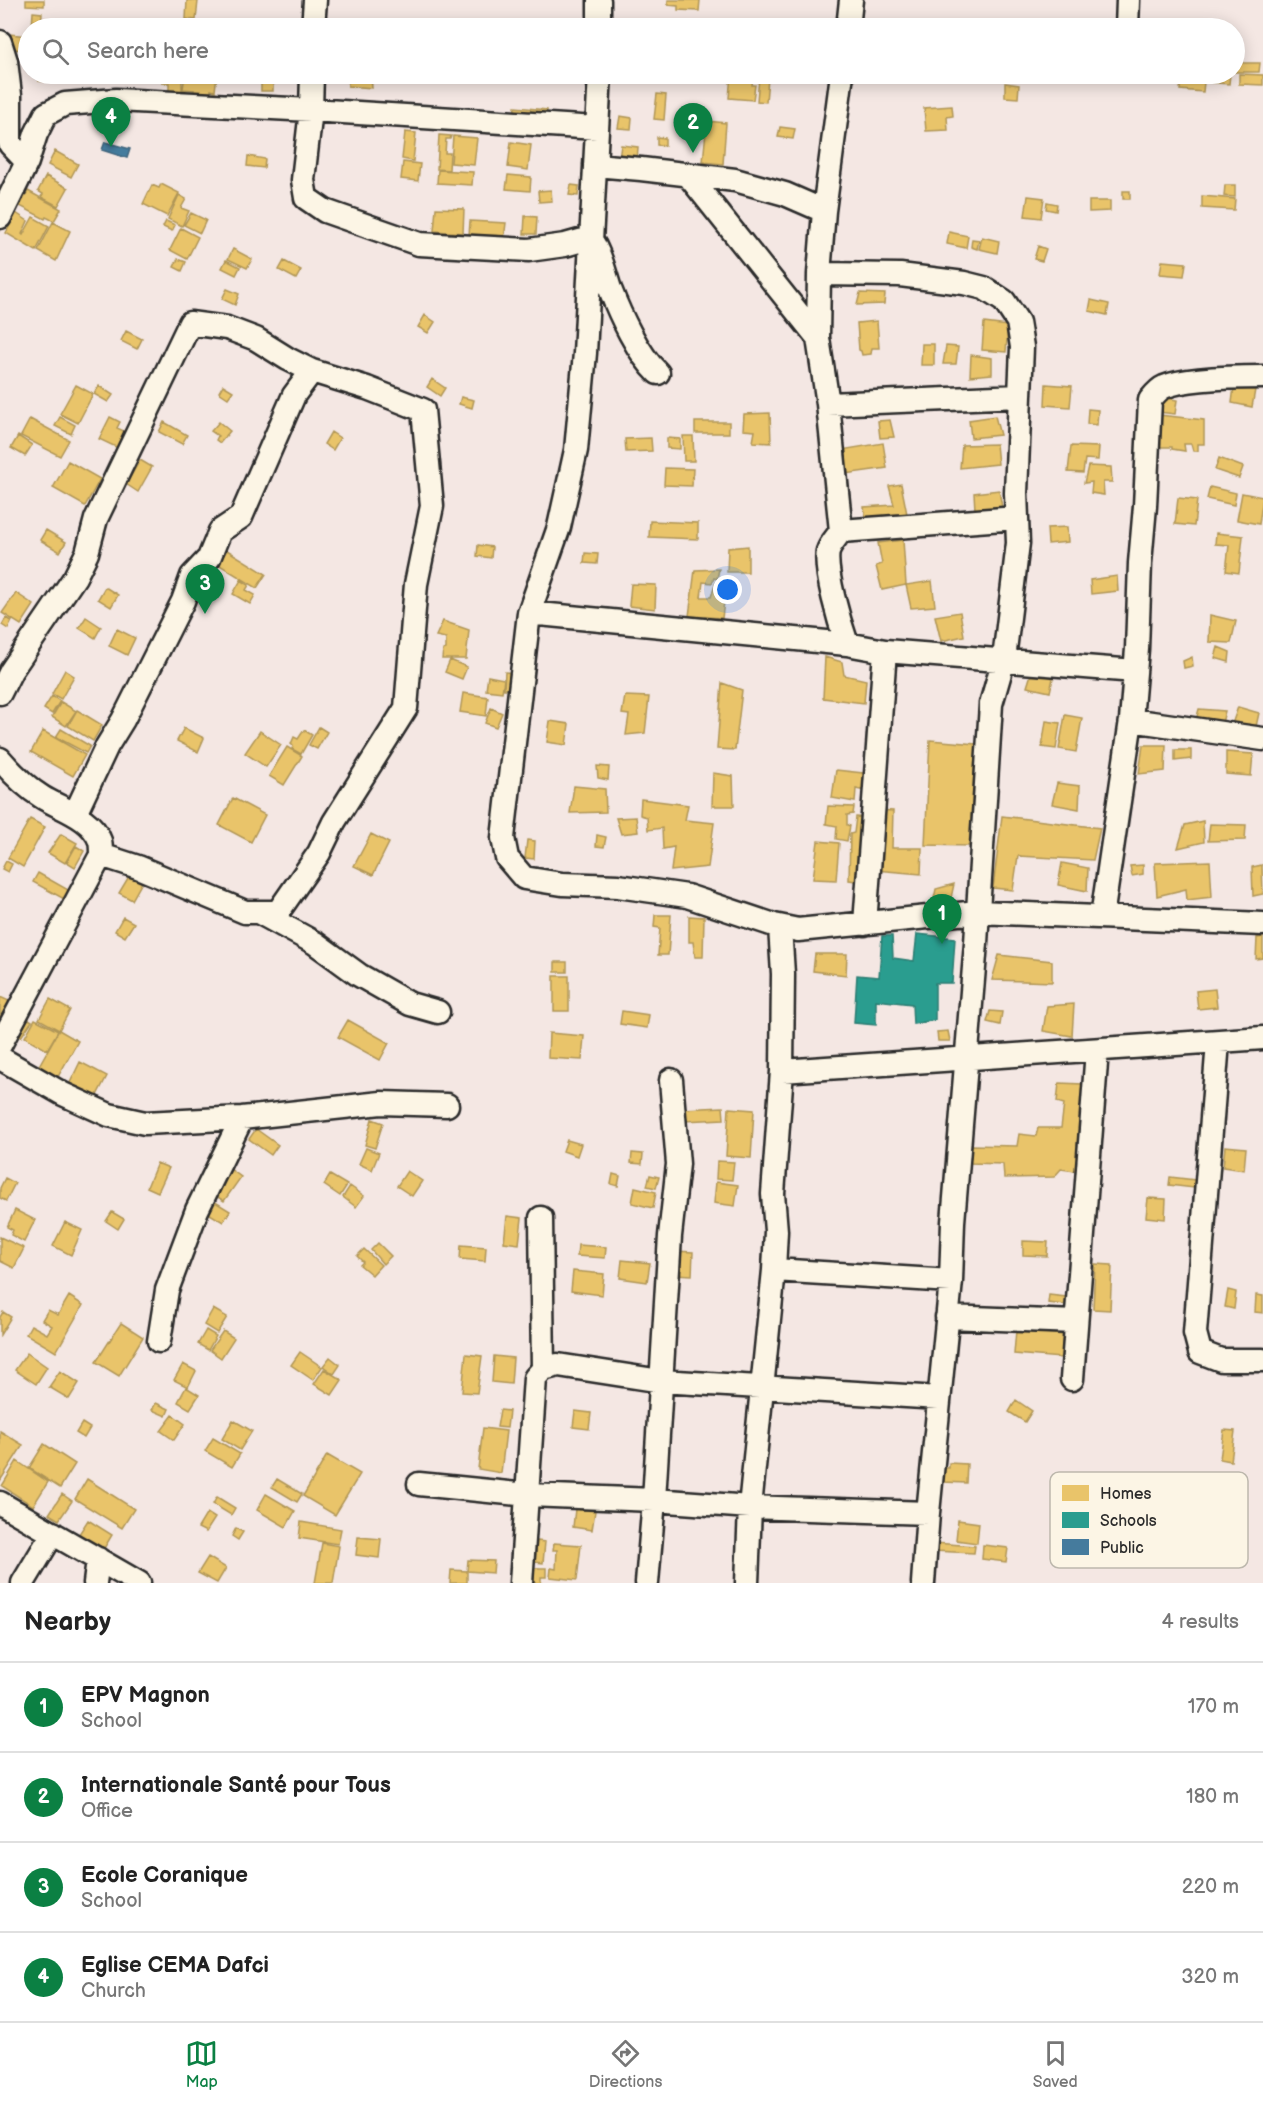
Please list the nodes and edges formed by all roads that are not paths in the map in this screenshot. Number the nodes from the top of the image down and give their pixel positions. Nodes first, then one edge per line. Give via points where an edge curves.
1 (315, 0) edge
2 (598, 0) edge
3 (851, 0) edge
4 (1128, 0) edge
5 (314, 18) edge
6 (599, 18) edge
7 (849, 18) edge
8 (1127, 18) edge
9 (0, 42) edge
10 (312, 84) edge
11 (599, 84) edge
12 (841, 84) edge
13 (311, 110) junction
14 (597, 129) junction
15 (27, 162) junction
16 (595, 165) junction
17 (688, 175) junction
18 (824, 211) junction
19 (0, 217) edge
20 (590, 238) junction
21 (819, 274) junction
22 (818, 338) junction
23 (312, 370) junction
24 (658, 374) dead end
25 (1263, 377) edge
26 (1020, 396) junction
27 (828, 404) junction
28 (1017, 518) junction
29 (841, 531) junction
30 (529, 613) junction
31 (847, 644) junction
32 (885, 651) junction
33 (1004, 659) junction
34 (1135, 671) junction
35 (0, 693) edge
36 (1131, 720) junction
37 (1263, 739) edge
38 (0, 759) edge
39 (0, 772) edge
40 (24, 784) junction
41 (75, 814) junction
42 (101, 855) junction
43 (978, 912) junction
44 (260, 914) junction
45 (1102, 917) junction
46 (865, 924) junction
47 (1263, 924) edge
48 (780, 927) junction
49 (438, 1012) dead end
50 (1263, 1038) edge
51 (1218, 1042) junction
52 (0, 1045) edge
53 (1096, 1050) junction
54 (967, 1057) junction
55 (0, 1058) edge
56 (782, 1071) junction
57 (671, 1080) dead end
58 (447, 1105) dead end
59 (242, 1118) junction
60 (541, 1218) dead end
61 (774, 1270) junction
62 (951, 1281) junction
63 (947, 1317) junction
64 (1076, 1322) junction
65 (159, 1341) dead end
66 (1263, 1360) edge
67 (543, 1369) junction
68 (1072, 1379) dead end
69 (661, 1381) junction
70 (761, 1387) junction
71 (939, 1398) junction
72 (419, 1484) dead end
73 (528, 1495) junction
74 (654, 1500) junction
75 (0, 1503) edge
76 (750, 1507) junction
77 (928, 1513) junction
78 (53, 1533) junction
79 (98, 1559) junction
80 (23, 1583) edge
81 (95, 1583) edge
82 (139, 1583) edge
83 (521, 1583) edge
84 (647, 1583) edge
85 (747, 1583) edge
86 (923, 1583) edge

1 - 5 street
2 - 6 street
3 - 7 street
4 - 8 street
9 - 15 street via 10,94 10,144
10 - 13 street
11 - 14 street
12 - 18 street
13 - 14 street
13 - 15 street via 116,100 65,104 46,114
13 - 20 street via 303,180 306,198 325,211 419,244 529,250
14 - 16 street
15 - 19 street
16 - 17 street
16 - 20 street
17 - 18 street via 735,180 785,194
17 - 22 street
18 - 21 street
20 - 24 street via 618,308
20 - 30 street via 576,450 559,527
21 - 22 street
21 - 26 street via 900,275 984,288 1004,301 1018,322 1022,348
22 - 27 street
23 - 35 street via 256,339 227,328 190,323 96,519 75,578
23 - 41 street via 294,396 241,517 220,531 209,558 192,576
23 - 44 street via 423,410 432,506 416,584 406,708 334,822 319,853 278,912
25 - 34 street via 1180,383 1162,387 1150,400
26 - 27 street
26 - 28 street
27 - 29 street
28 - 29 street
28 - 33 street via 1018,543
29 - 31 street via 828,549 828,556 831,588
30 - 31 street
30 - 48 street via 502,838 507,858 524,878 687,896
31 - 32 street
32 - 33 street
32 - 46 street
33 - 34 street
33 - 43 street via 991,704
34 - 36 street
36 - 37 street
36 - 45 street
38 - 40 street
39 - 40 street
40 - 41 street
41 - 42 street via 100,842
42 - 44 street
42 - 52 street
43 - 45 street
43 - 46 street
43 - 54 street
44 - 49 street via 315,943 359,975 410,1004
45 - 47 street
46 - 48 street via 798,930
48 - 56 street
50 - 51 street
51 - 53 street
51 - 66 street via 1196,1333 1200,1352 1221,1360
53 - 54 street
53 - 64 street
54 - 56 street
54 - 62 street
55 - 59 street via 110,1115 146,1123
56 - 61 street via 773,1194
57 - 69 street via 678,1164
58 - 59 street via 381,1104
59 - 65 street via 196,1210 167,1290
60 - 67 street
61 - 62 street
61 - 70 street
62 - 63 street
63 - 64 street
63 - 71 street
64 - 68 street
67 - 69 street via 558,1365
67 - 73 street via 535,1378
69 - 70 street
69 - 74 street
70 - 71 street
70 - 76 street
71 - 77 street
72 - 73 street
73 - 74 street
73 - 83 street
74 - 76 street
74 - 84 street
75 - 78 street
76 - 77 street
76 - 85 street
77 - 86 street
78 - 79 street
78 - 80 street
79 - 81 street
79 - 82 street

